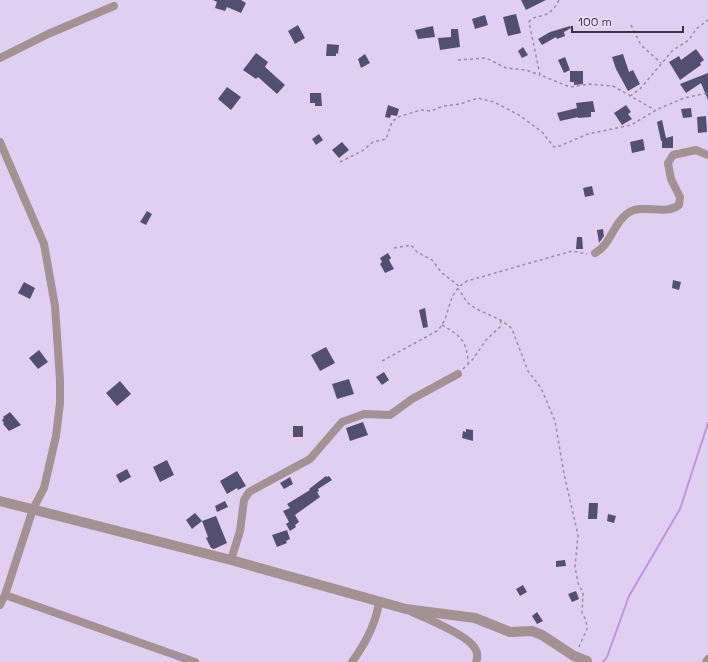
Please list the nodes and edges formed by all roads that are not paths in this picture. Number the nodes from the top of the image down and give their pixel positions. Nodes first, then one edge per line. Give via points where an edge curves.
1 (114, 6) dead end
2 (0, 58) edge
3 (0, 142) edge
4 (708, 155) edge
5 (595, 253) road end
6 (458, 374) road end
7 (0, 501) edge
8 (33, 509) junction
9 (231, 560) junction
10 (5, 595) junction
11 (379, 602) junction
12 (0, 605) edge
13 (406, 609) junction
14 (178, 659) edge
15 (708, 659) edge
16 (196, 662) edge
17 (352, 662) edge
18 (476, 662) edge
19 (588, 662) edge
20 (706, 662) edge

1 - 2 street
3 - 8 street via 44,244 56,306 60,403 56,436 44,488
4 - 5 street via 696,150 673,155 668,164 671,179 680,197 679,205 665,210 629,212 613,229 604,247
6 - 9 street via 412,399 390,415 364,414 342,422 310,459 249,492 244,500 240,531
7 - 8 street
8 - 9 street
8 - 10 street
9 - 11 street
10 - 12 street
10 - 14 street
11 - 13 street
11 - 17 street via 377,617
13 - 18 street via 474,646 477,652
13 - 19 street via 475,618 510,632 532,631
14 - 16 street
15 - 20 street

